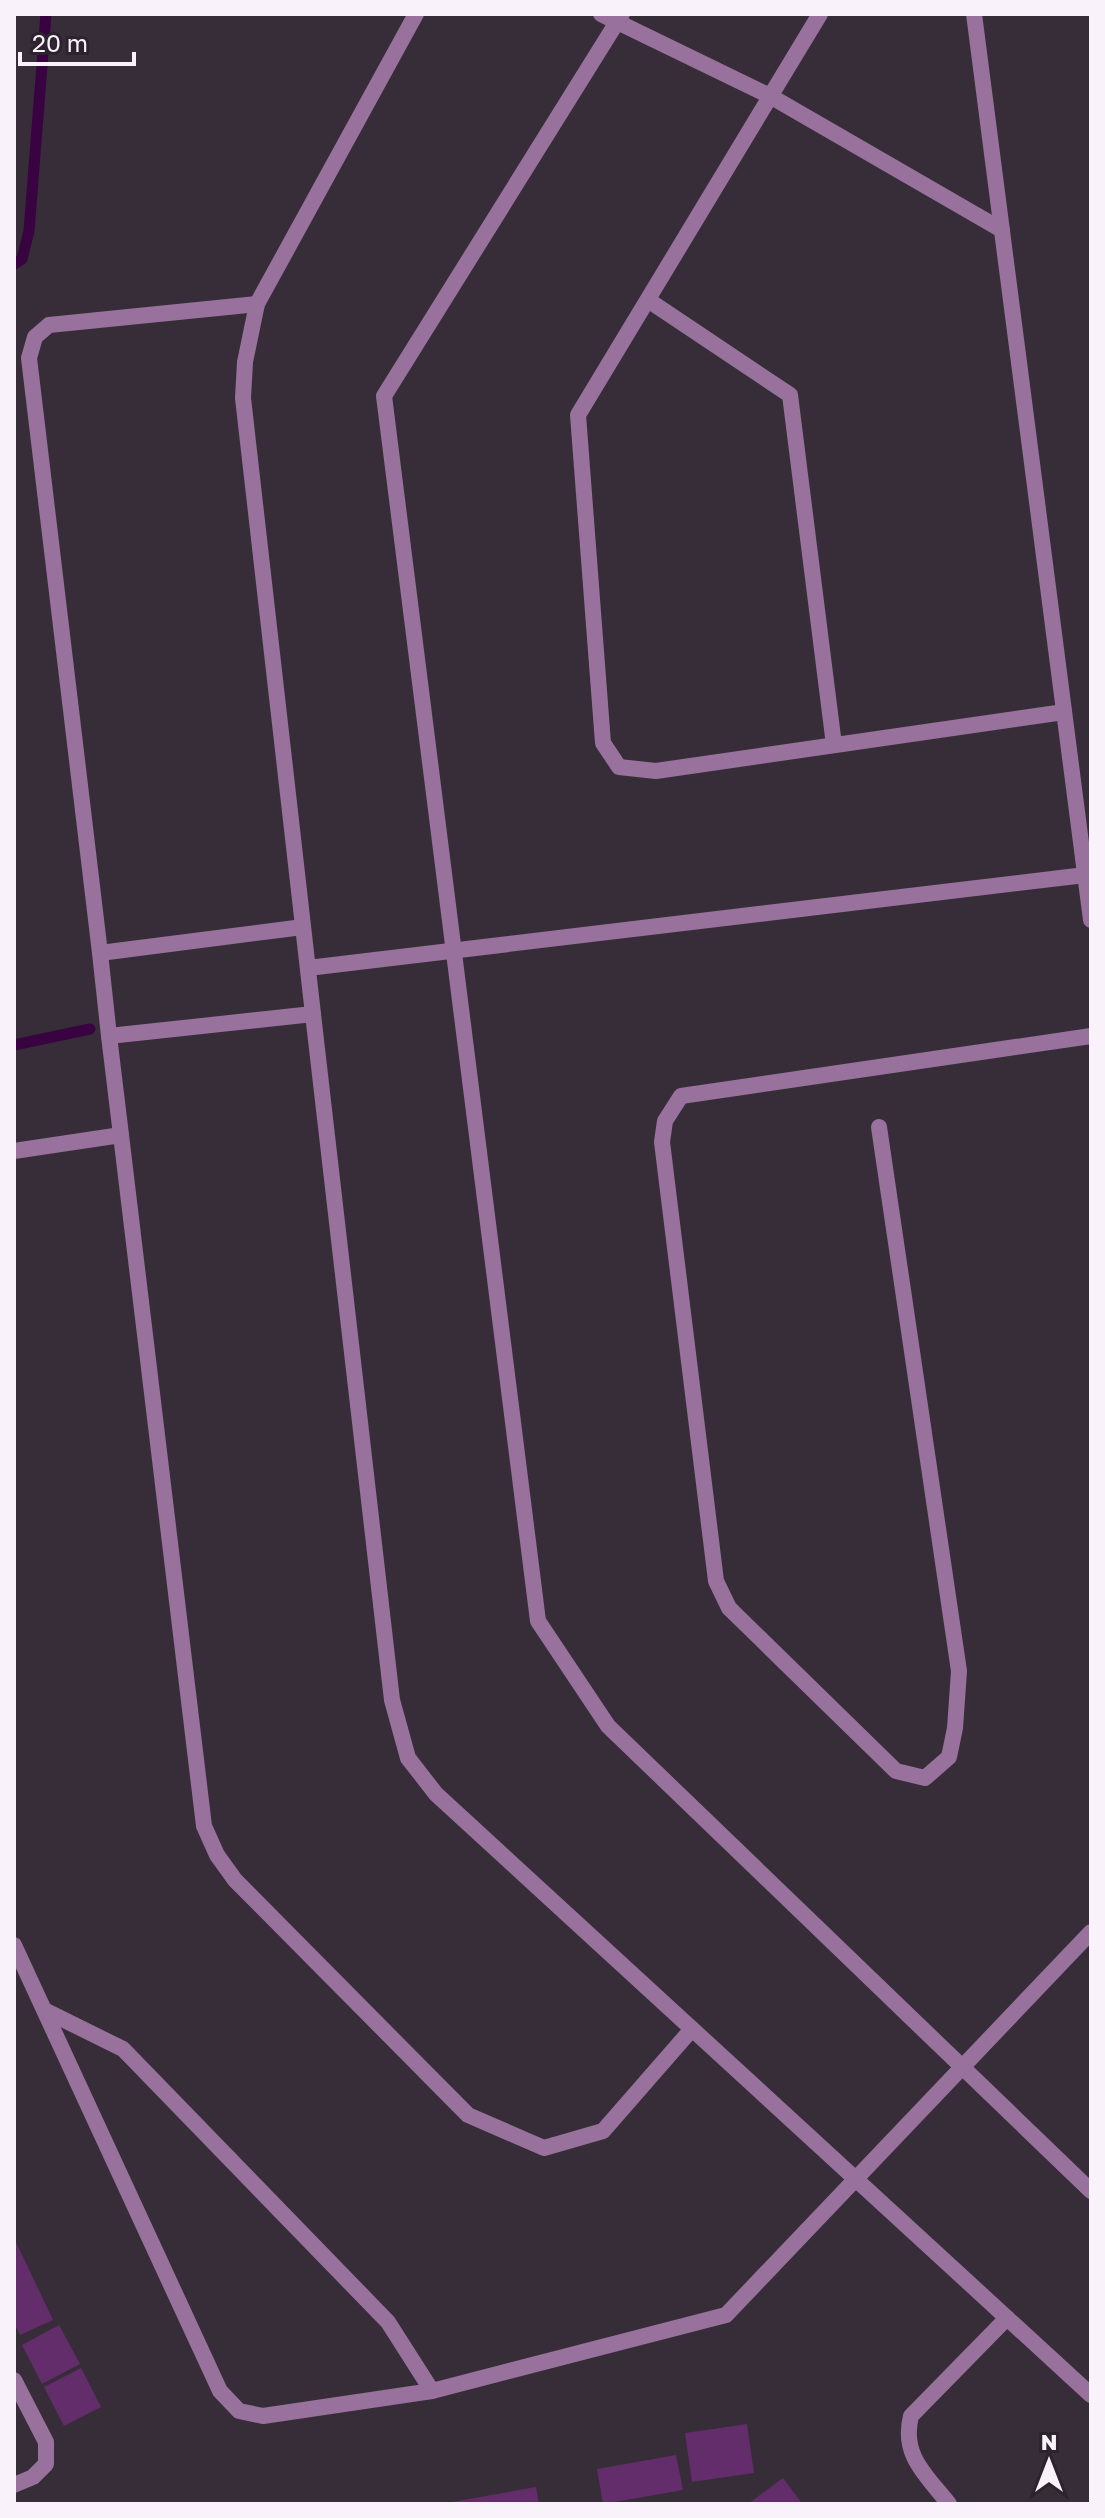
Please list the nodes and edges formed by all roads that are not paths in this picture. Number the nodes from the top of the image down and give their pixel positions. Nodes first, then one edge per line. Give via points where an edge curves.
1 (416, 14) edge
2 (820, 14) edge
3 (974, 14) edge
4 (613, 17) edge
5 (770, 96) junction
6 (1002, 230) junction
7 (648, 300) junction
8 (257, 304) junction
9 (1064, 712) junction
10 (834, 745) junction
11 (1085, 875) junction
12 (1091, 920) edge
13 (303, 927) junction
14 (455, 951) junction
15 (100, 953) junction
16 (308, 968) junction
17 (313, 1014) junction
18 (109, 1036) junction
19 (1091, 1036) edge
20 (879, 1127) dead end
21 (121, 1135) junction
22 (14, 1151) edge
23 (1091, 1932) edge
24 (14, 1945) edge
25 (46, 2011) junction
26 (692, 2029) junction
27 (962, 2067) junction
28 (856, 2179) junction
29 (1091, 2191) edge
30 (1007, 2318) junction
31 (14, 2380) edge
32 (432, 2391) junction
33 (1091, 2395) edge
34 (14, 2485) edge
35 (949, 2504) edge

1 - 8 street
2 - 5 street
3 - 6 street
4 - 5 street
4 - 14 street via 384,396
5 - 6 street
5 - 7 street
6 - 9 street
7 - 10 street via 790,395
7 - 10 street via 578,415 603,743 619,767 656,771
8 - 13 street via 243,398
8 - 15 street via 49,325 35,337 29,358
9 - 10 street
9 - 11 street
11 - 12 street
11 - 14 street
13 - 15 street
13 - 16 street
14 - 16 street
14 - 27 street via 538,1621 608,1726
15 - 18 street
16 - 17 street
17 - 18 street
17 - 26 street via 392,1700 408,1758 436,1794
18 - 21 street
19 - 20 street via 681,1096 665,1121 662,1142 716,1581 729,1608 896,1771 925,1778 949,1757 959,1671
21 - 22 street
21 - 26 street via 204,1826 217,1855 235,1880 468,2115 544,2148 603,2131
23 - 27 street
24 - 25 street
25 - 32 street via 123,2049 388,2322
25 - 32 street via 220,2391 239,2411 263,2416
26 - 28 street
27 - 28 street
27 - 29 street
28 - 30 street
28 - 32 street via 726,2315
30 - 33 street
30 - 35 street via 911,2416 906,2435 914,2459
31 - 34 street via 46,2442 46,2464

